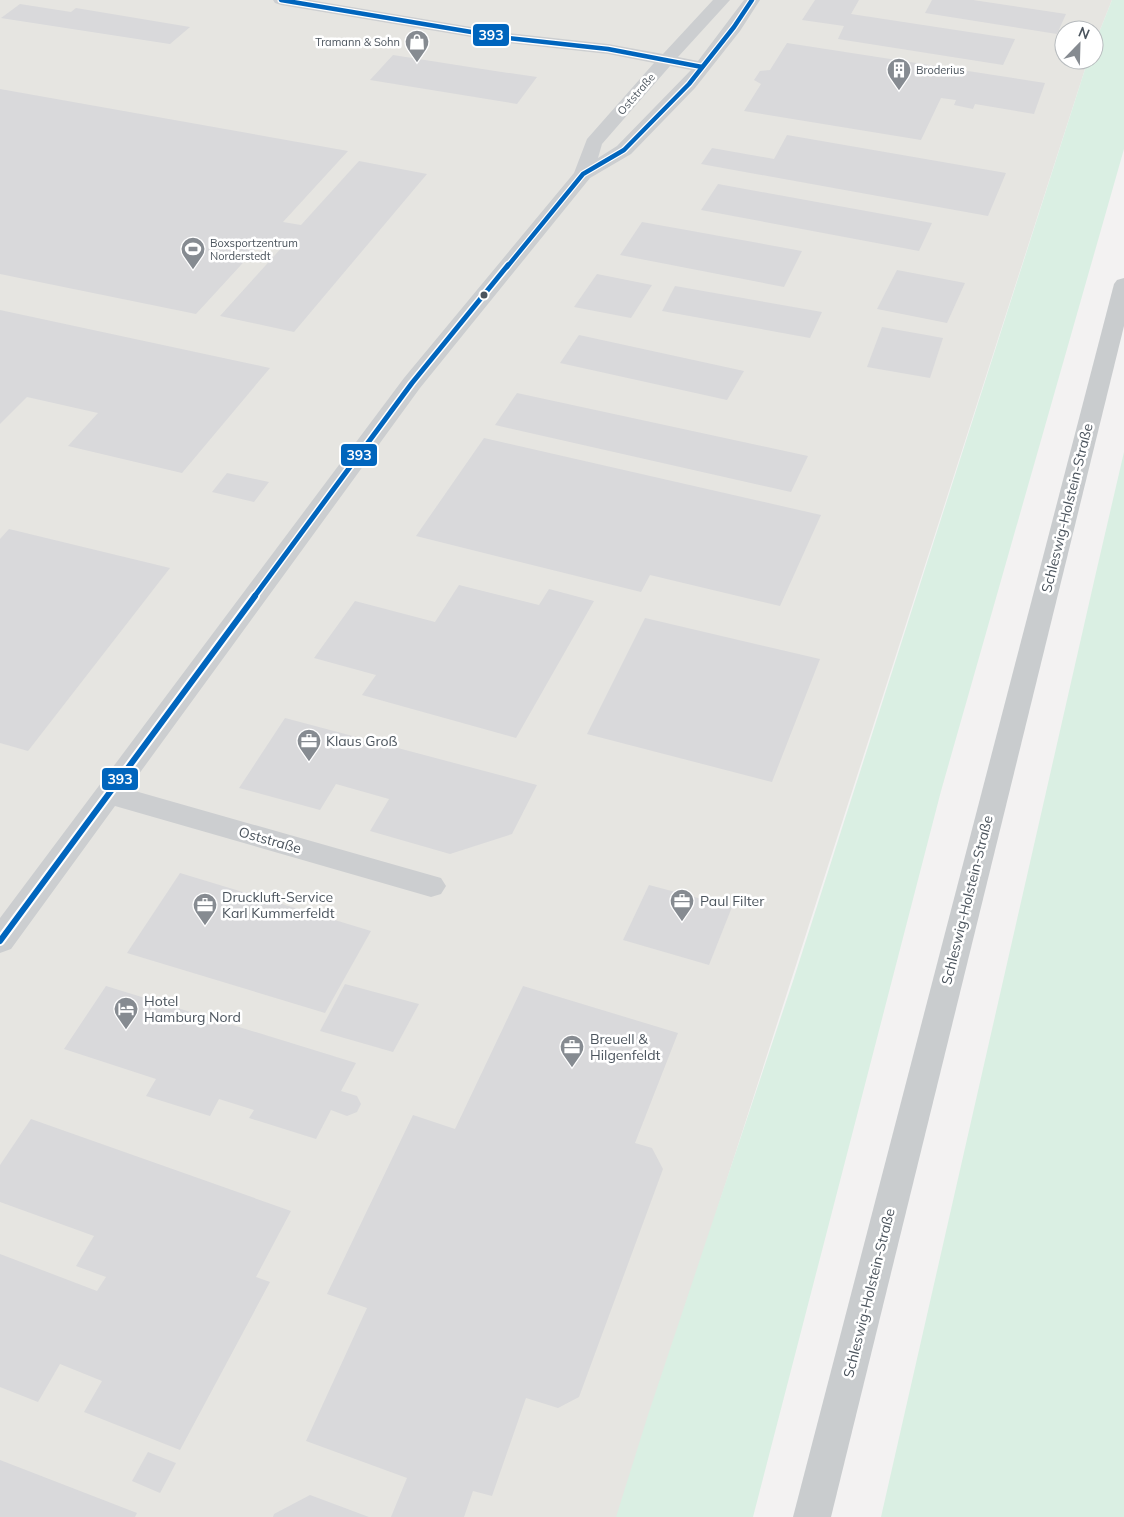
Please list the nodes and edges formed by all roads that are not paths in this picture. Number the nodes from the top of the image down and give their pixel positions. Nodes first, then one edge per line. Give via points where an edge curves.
1 (281, 0) edge
2 (722, 0) edge
3 (752, 0) edge
4 (507, 38) junction
5 (666, 60) junction
6 (586, 63) dead end
7 (702, 67) junction
8 (632, 73) dead end
9 (651, 77) junction
10 (688, 84) junction
11 (583, 174) junction
12 (1124, 284) edge
13 (110, 794) junction
14 (431, 886) dead end
15 (0, 941) edge
16 (812, 1517) edge

1 - 4 street
2 - 5 street, Oststraße
3 - 7 street, Oststraße
4 - 5 street via 608,49
4 - 6 street
5 - 7 street
5 - 9 street, Oststraße
7 - 10 street, Oststraße
8 - 9 street
9 - 10 street
9 - 11 street, Oststraße via 593,143
10 - 11 street, Oststraße via 624,150
11 - 13 street, Oststraße via 412,383
12 - 16 main road, Schleswig-Holstein-Straße
13 - 14 street, Oststraße
13 - 15 street, Oststraße

